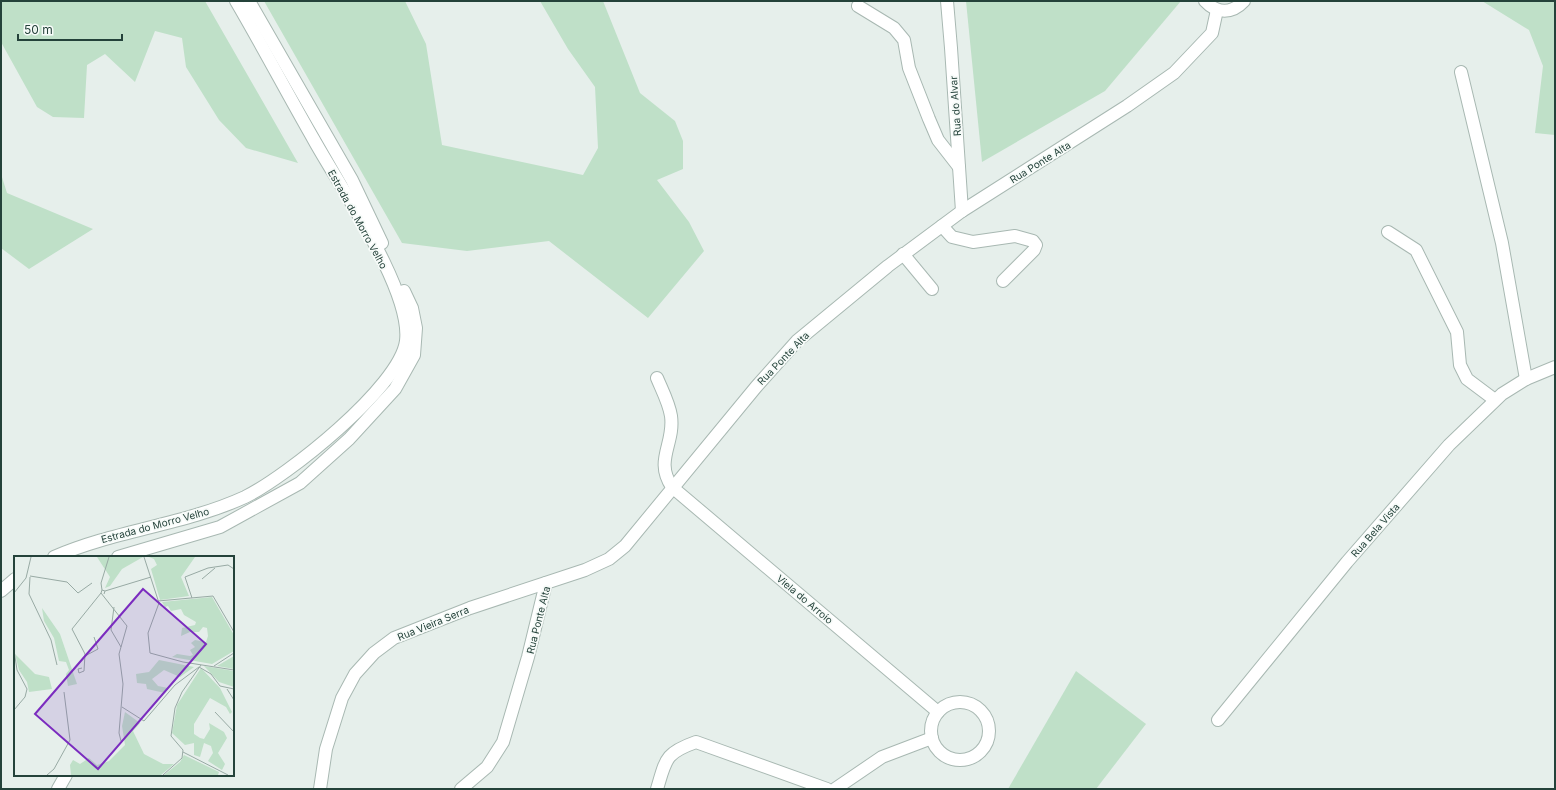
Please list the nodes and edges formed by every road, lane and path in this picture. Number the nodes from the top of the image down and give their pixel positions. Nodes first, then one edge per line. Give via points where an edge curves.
1 (236, 1) edge
2 (249, 1) edge
3 (947, 1) edge
4 (1205, 1) edge
5 (1244, 1) edge
6 (858, 6) dead end
7 (1217, 10) junction
8 (1461, 72) dead end
9 (959, 167) junction
10 (962, 211) junction
11 (942, 226) junction
12 (1388, 232) dead end
13 (904, 254) junction
14 (1003, 281) dead end
15 (932, 289) dead end
16 (1555, 367) edge
17 (657, 378) dead end
18 (1526, 379) junction
19 (1495, 400) junction
20 (672, 487) junction
21 (57, 556) edge
22 (121, 556) edge
23 (14, 580) edge
24 (546, 583) junction
25 (1, 591) edge
26 (938, 712) junction
27 (1218, 720) dead end
28 (932, 738) junction
29 (65, 776) edge
30 (58, 789) edge
31 (320, 789) edge
32 (461, 789) edge
33 (658, 789) edge
34 (827, 789) edge
35 (835, 789) edge

1 - 21 street, Estrada do Morro Velho via 373,242 401,299 407,325 406,344 398,364 372,396 316,448 278,478 245,497 198,515 95,541
2 - 22 street via 352,180 399,280 412,308 416,328 414,355 395,389 349,439 300,483 220,527
3 - 9 street, Rua do Alvar
4 - 7 street
5 - 7 street via 1232,10
6 - 9 street via 894,28 904,40 909,68 929,120 938,140
7 - 10 street, Rua Ponte Alta via 1212,33 1174,73 1127,106
8 - 18 street via 1502,243
9 - 10 street, Rua do Alvar
10 - 11 street, Rua Ponte Alta
11 - 13 street, Rua Ponte Alta
11 - 14 street via 952,237 973,242 1015,236 1033,241 1036,245 1034,250
12 - 19 street via 1416,250 1457,332 1460,365 1467,379
13 - 15 street
13 - 20 street, Rua Ponte Alta via 797,341
16 - 18 street, Rua Bela Vista
17 - 20 street via 671,416 671,431 663,466 665,477
18 - 19 street, Rua Bela Vista
19 - 27 street, Rua Bela Vista via 1449,445 1347,562
20 - 24 street, Rua Ponte Alta via 625,546 609,559
20 - 26 street, Viela do Arroio
23 - 25 street
24 - 31 street, Rua Vieira Serra via 470,608 394,638 374,654 355,674 342,698 326,748
24 - 32 street, Rua Ponte Alta via 504,742 487,767
26 - 28 street via 932,724
26 - 28 street via 946,705 968,703 985,716 988,737 984,747 976,755 966,759 955,759 945,755 936,748
28 - 35 street via 882,757
29 - 30 street
33 - 34 street via 666,760 678,748 696,742

